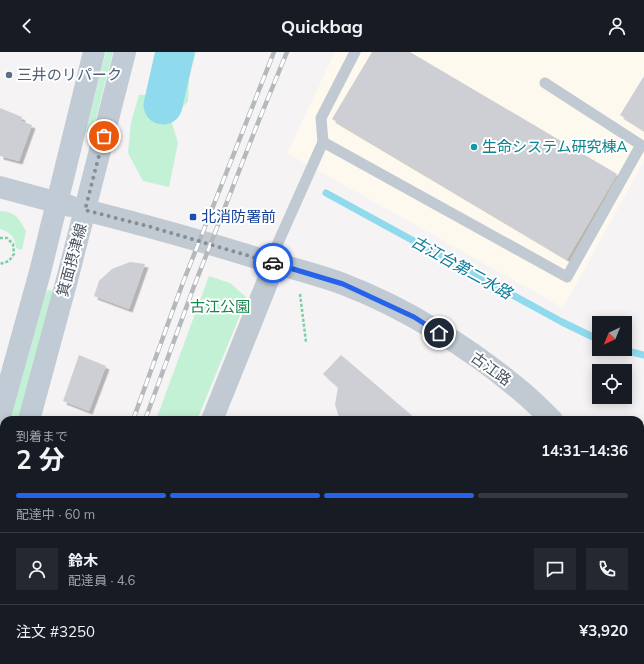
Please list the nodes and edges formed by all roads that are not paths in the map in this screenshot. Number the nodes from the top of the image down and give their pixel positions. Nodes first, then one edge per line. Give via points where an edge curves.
1 (94, 52) edge
2 (125, 52) edge
3 (355, 52) edge
4 (545, 83) dead end
5 (323, 142) junction
6 (0, 187) edge
7 (57, 203) junction
8 (85, 210) junction
9 (273, 262) junction
10 (0, 416) edge
11 (29, 416) edge
12 (214, 416) edge
13 (548, 416) edge

1 - 7 main road, 箕面摂津線
2 - 8 main road, 箕面摂津線
3 - 5 lane via 321,118
4 - 5 lane via 641,145 567,277
5 - 9 lane via 277,246
6 - 7 main road
7 - 8 main road
7 - 10 main road, 箕面摂津線
8 - 9 street, 古江路
8 - 11 main road, 箕面摂津線
9 - 12 street
9 - 13 street, 古江路 via 343,284 414,317 452,340 522,391

